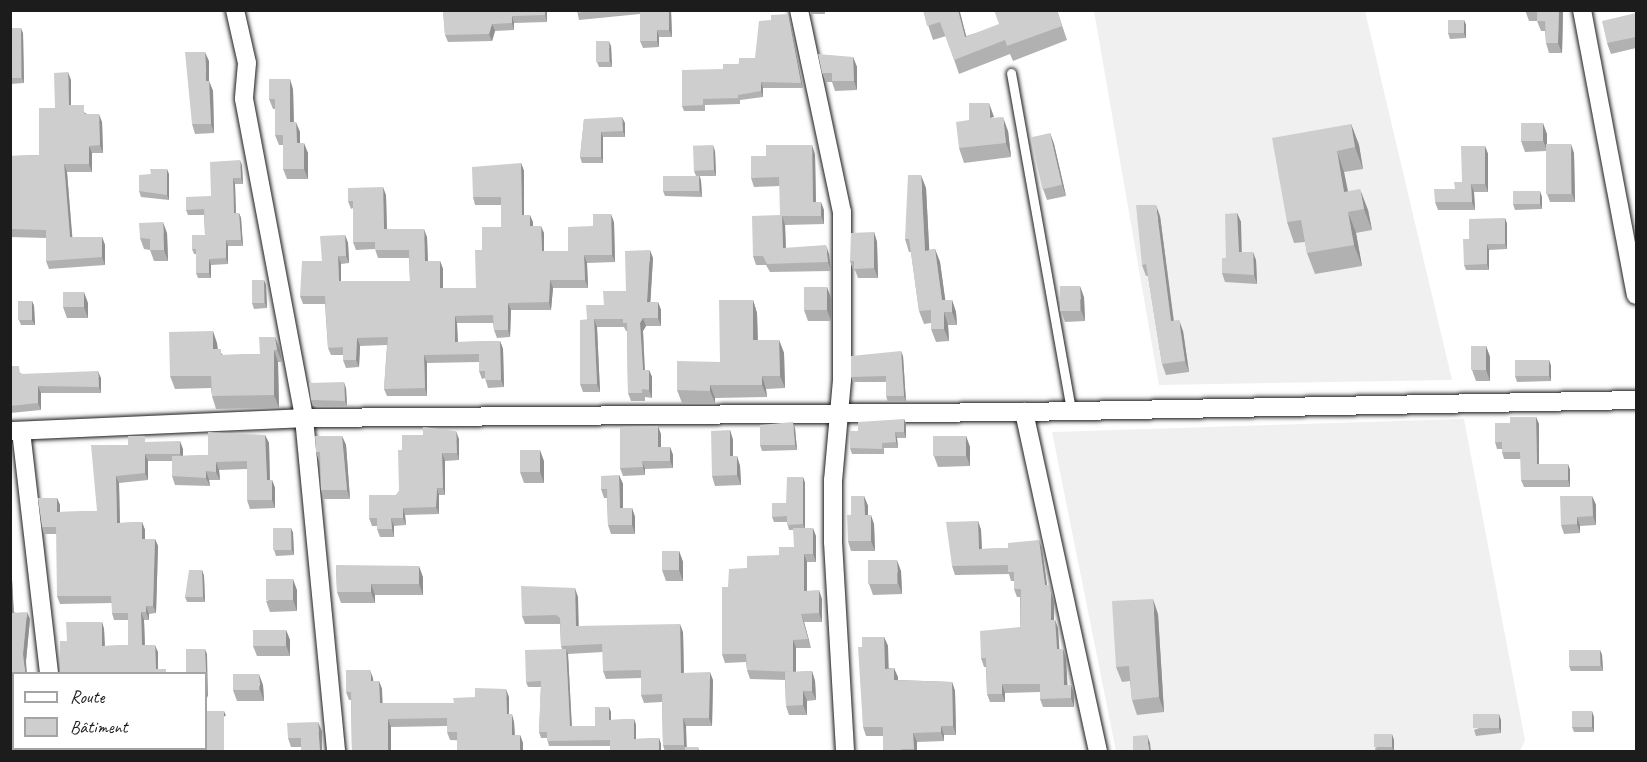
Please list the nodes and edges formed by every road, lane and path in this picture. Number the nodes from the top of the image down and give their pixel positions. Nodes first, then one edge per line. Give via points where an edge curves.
1 (235, 10) edge
2 (798, 10) edge
3 (1581, 10) edge
4 (1011, 73) dead end
5 (1636, 295) edge
6 (1636, 400) edge
7 (1071, 410) junction
8 (1024, 412) junction
9 (839, 414) junction
10 (304, 418) junction
11 (16, 431) edge
12 (49, 672) edge
13 (336, 752) edge
14 (845, 752) edge
15 (1098, 752) edge

1 - 10 street via 247,63 244,99
2 - 9 street via 843,212
3 - 5 street
4 - 7 lane
6 - 7 street
7 - 8 street
8 - 9 street
8 - 15 street
9 - 10 street
9 - 14 street via 833,542
10 - 11 street
10 - 13 street
11 - 12 street

